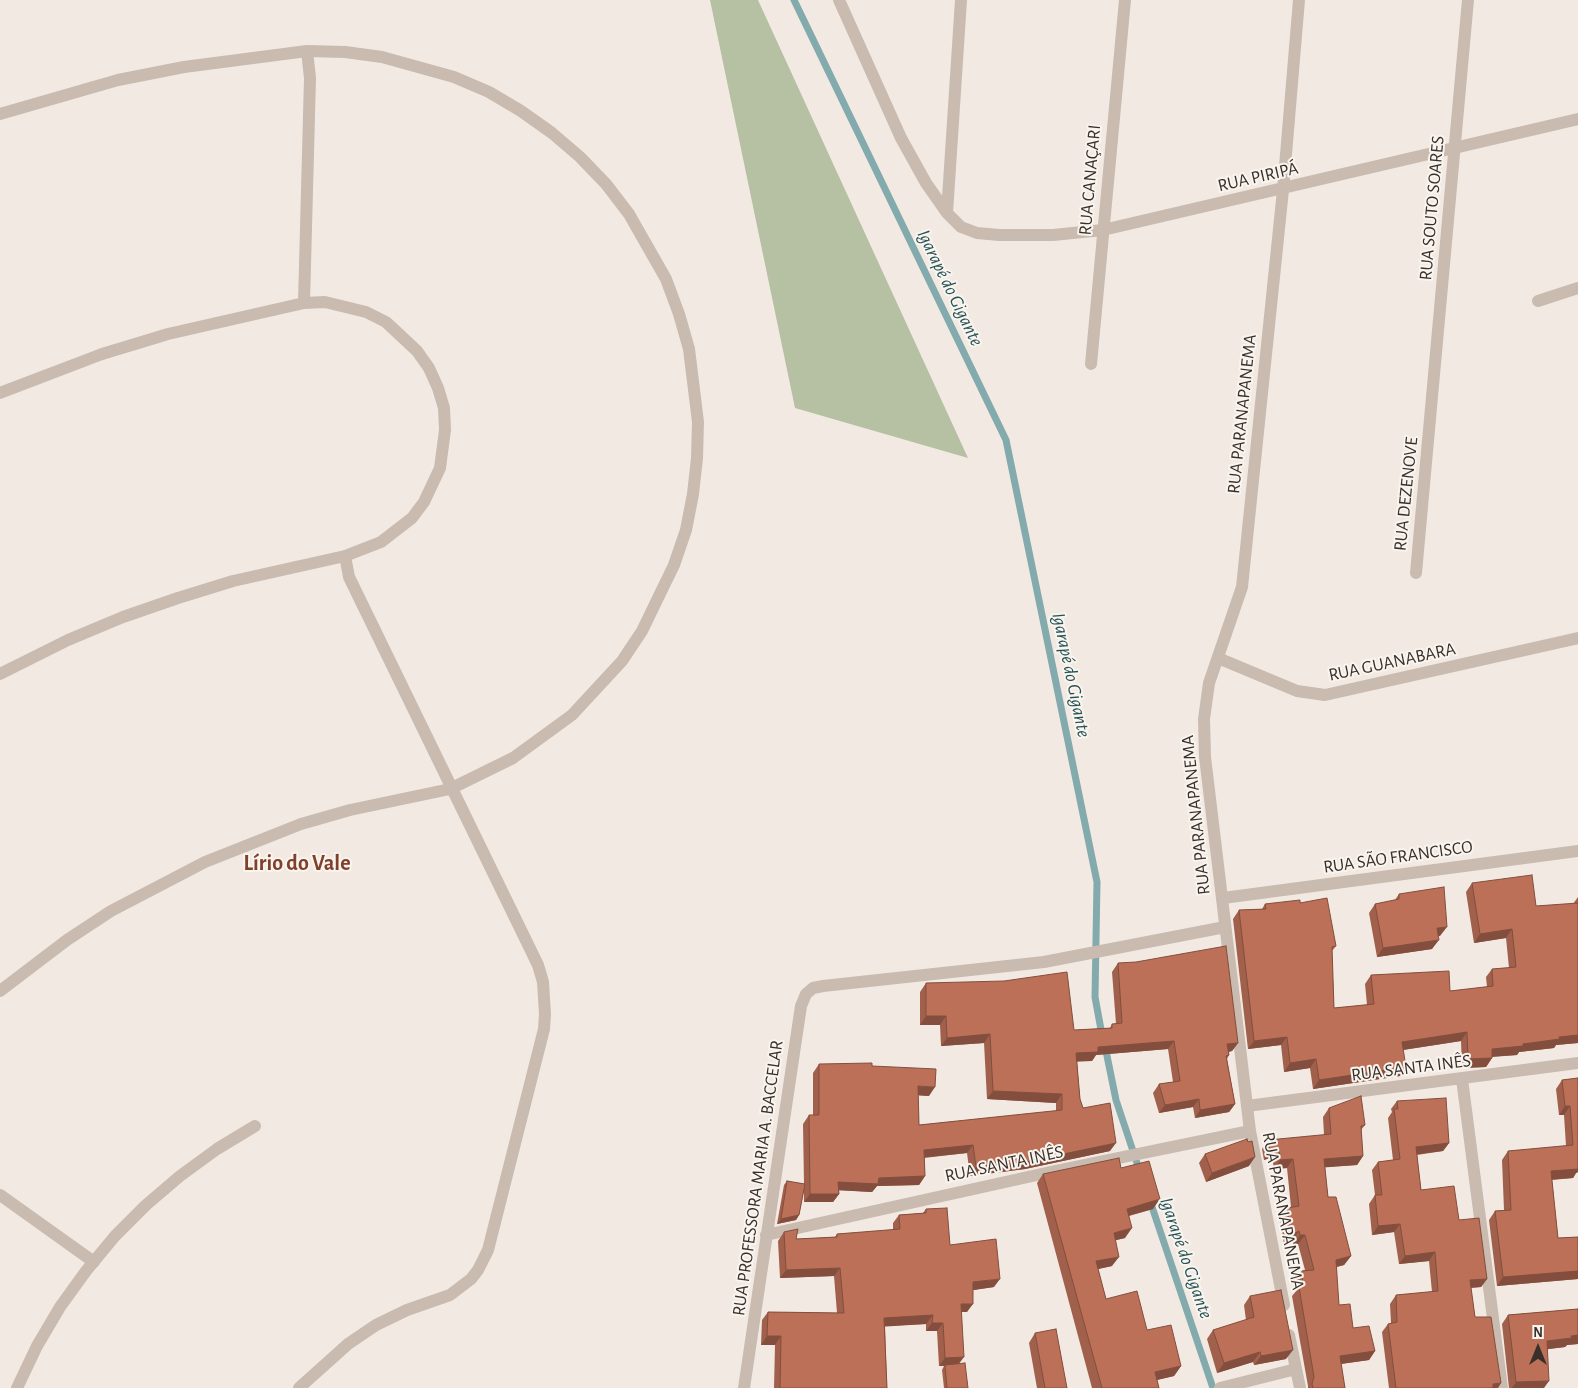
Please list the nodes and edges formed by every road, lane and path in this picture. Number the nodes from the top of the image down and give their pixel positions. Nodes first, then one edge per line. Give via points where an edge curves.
1 (839, 0) edge
2 (961, 0) edge
3 (1125, 0) edge
4 (1299, 0) edge
5 (1468, 0) edge
6 (307, 51) junction
7 (0, 114) edge
8 (1578, 119) edge
9 (1454, 150) junction
10 (1283, 190) junction
11 (947, 214) junction
12 (1103, 230) junction
13 (1578, 288) edge
14 (1538, 301) dead end
15 (304, 303) junction
16 (1091, 364) dead end
17 (0, 393) edge
18 (1431, 420) joint
19 (345, 556) junction
20 (1416, 573) dead end
21 (1578, 638) edge
22 (1218, 658) junction
23 (0, 674) edge
24 (450, 789) junction
25 (1578, 851) edge
26 (1223, 898) junction
27 (1225, 927) junction
28 (0, 991) edge
29 (1578, 1063) edge
30 (1462, 1079) junction
31 (1247, 1106) junction
32 (255, 1126) dead end
33 (1250, 1132) junction
34 (0, 1194) edge
35 (766, 1235) junction
36 (94, 1262) junction
37 (1296, 1369) junction
38 (18, 1388) edge
39 (298, 1388) edge
40 (744, 1388) edge
41 (1220, 1388) edge
42 (1300, 1388) edge
43 (1502, 1388) edge

1 - 11 street via 901,138
2 - 11 street
3 - 12 street, RUA CANAÇARI
4 - 10 street, RUA PARANAPANEMA
5 - 9 street, RUA SOUTO SOARES
6 - 7 street via 146,74
6 - 15 street via 310,78
6 - 24 street via 382,57 454,77 497,97 552,133 606,184 629,214 666,279 689,349 698,422 693,494 686,530 674,565 642,631 622,661 572,715 513,758
8 - 9 street, RUA PIRIPÁ
9 - 10 street, RUA PIRIPÁ
9 - 18 street, RUA SOUTO SOARES
10 - 12 street, RUA PIRIPÁ
10 - 22 street, RUA PARANAPANEMA via 1242,587
11 - 12 street, RUA PIRIPÁ via 961,227 977,233 1053,234
12 - 16 street, RUA CANAÇARI
13 - 14 street
15 - 17 street via 168,334 102,354
15 - 19 street via 346,306 386,322 403,335 421,356 438,388 444,408 444,449 440,468 424,502 412,518 389,536
18 - 20 street, RUA DEZENOVE
19 - 23 street via 251,576 178,598 68,640
19 - 24 street via 349,577
21 - 22 street, RUA GUANABARA via 1325,695 1297,691
22 - 26 street, RUA PARANAPANEMA via 1209,683 1204,719 1204,757
24 - 28 street via 383,802 301,824 205,862 111,911
24 - 39 street via 538,966 545,999 544,1029 498,1212 484,1260 461,1288 376,1325 348,1344
25 - 26 street, RUA SÃO FRANCISCO
26 - 27 street, RUA PARANAPANEMA
27 - 31 street, RUA PARANAPANEMA
27 - 35 street, RUA PROFESSORA MARIA A. BACCELAR via 1074,957 813,988 801,1006
29 - 30 street, RUA SANTA INÊS
30 - 31 street, RUA SANTA INÊS
30 - 43 street
31 - 33 street, RUA PARANAPANEMA
32 - 36 street via 180,1176 146,1205
33 - 35 street, RUA SANTA INÊS
33 - 37 street, RUA PARANAPANEMA
34 - 36 street
35 - 40 street, RUA PROFESSORA MARIA A. BACCELAR
36 - 38 street via 60,1307
37 - 41 street
37 - 42 street, RUA PARANAPANEMA

